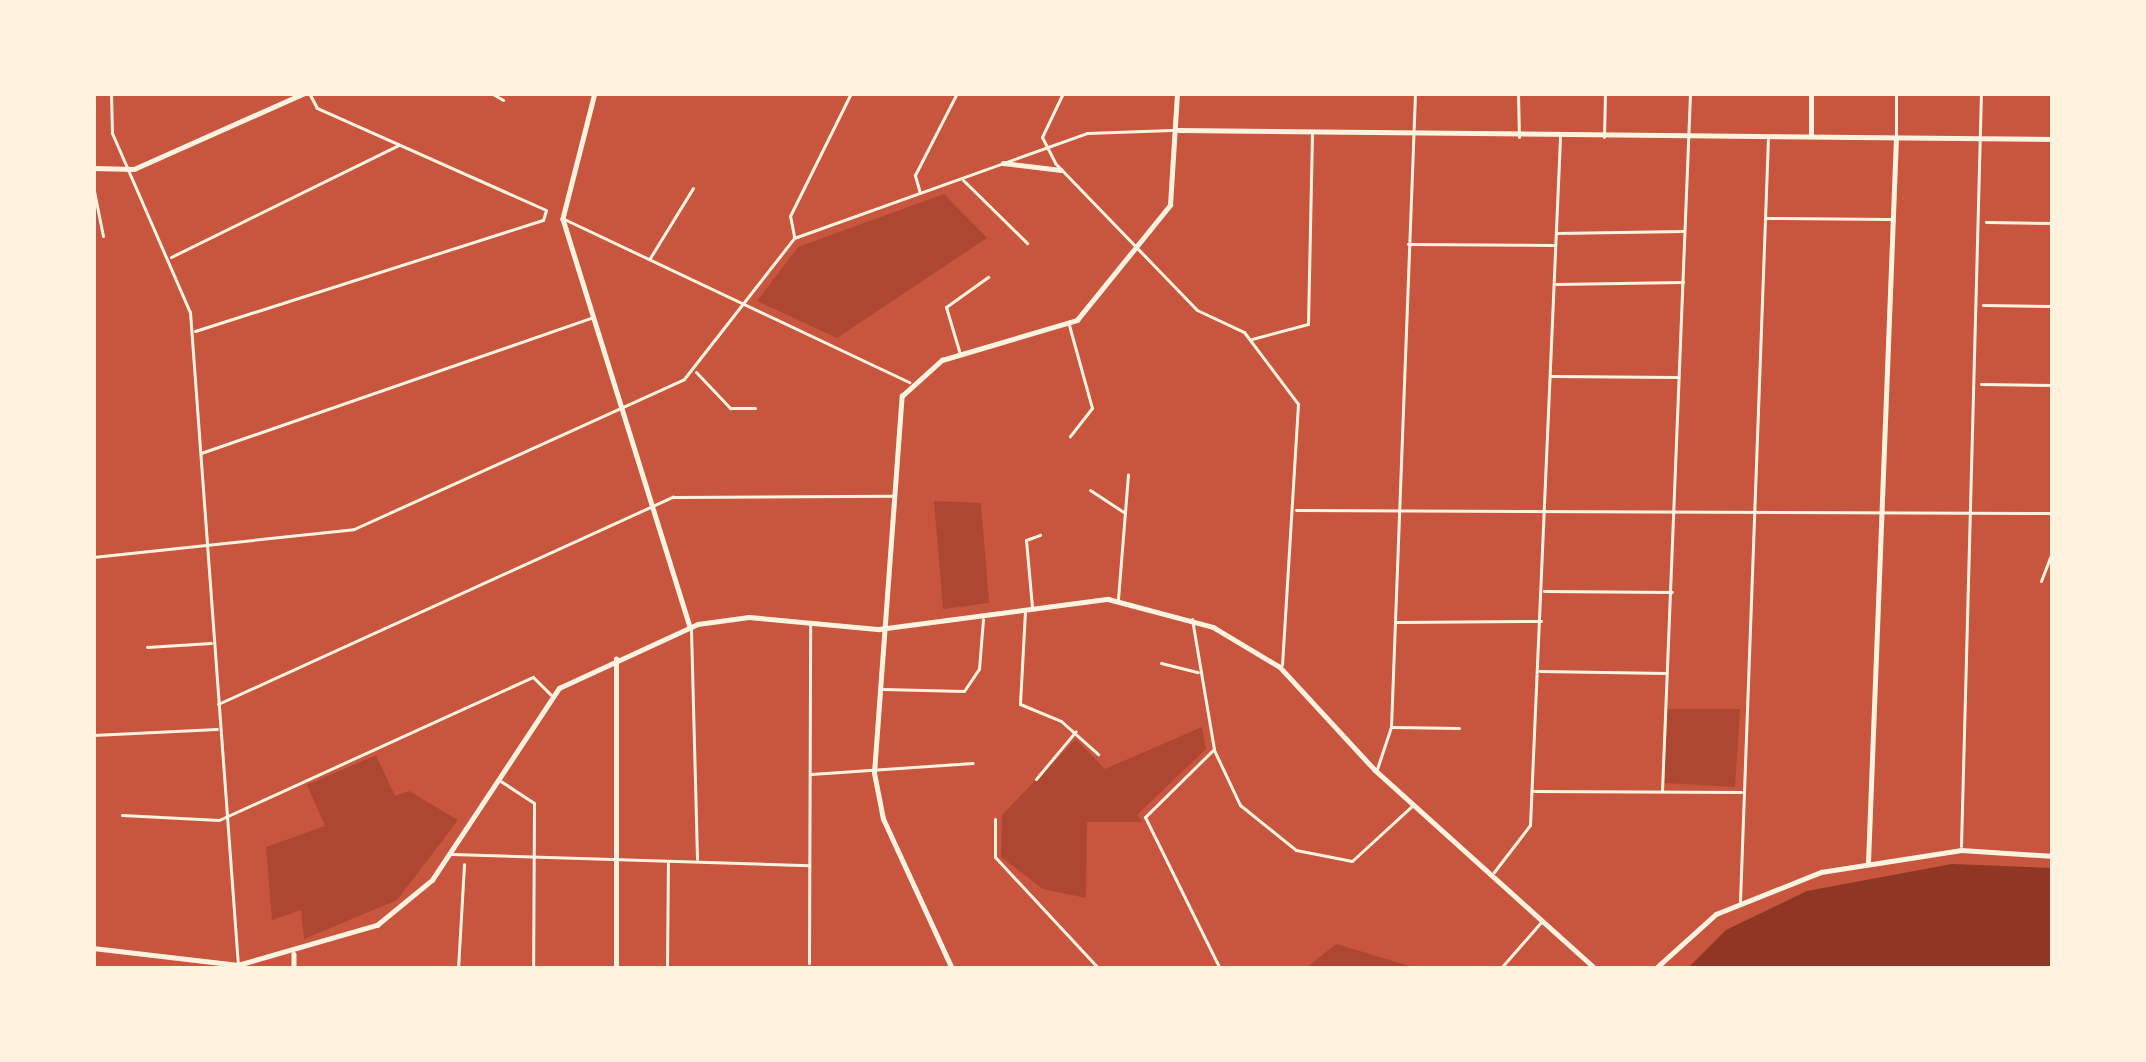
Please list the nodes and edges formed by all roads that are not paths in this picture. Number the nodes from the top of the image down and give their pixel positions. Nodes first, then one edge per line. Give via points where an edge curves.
1 (111, 93) edge
2 (278, 93) edge
3 (307, 93) edge
4 (491, 93) edge
5 (595, 93) edge
6 (747, 93) edge
7 (758, 93) edge
8 (851, 93) edge
9 (957, 93) edge
10 (1063, 93) edge
11 (1177, 93) edge
12 (1415, 93) edge
13 (1518, 93) edge
14 (1605, 93) edge
15 (1690, 93) edge
16 (1811, 93) edge
17 (1896, 93) edge
18 (1981, 93) edge
19 (503, 100) dead end
20 (283, 103) junction
21 (1176, 130) junction
22 (1312, 132) junction
23 (1415, 137) junction
24 (1520, 137) junction
25 (1560, 137) junction
26 (1604, 137) junction
27 (1689, 138) junction
28 (1768, 138) junction
29 (1810, 138) junction
30 (1982, 138) junction
31 (1896, 139) junction
32 (2053, 139) edge
33 (400, 143) junction
34 (1048, 147) junction
35 (1003, 163) junction
36 (93, 168) edge
37 (134, 169) junction
38 (1061, 170) junction
39 (962, 178) junction
40 (93, 186) edge
41 (694, 188) dead end
42 (920, 193) junction
43 (1766, 218) junction
44 (563, 219) junction
45 (1893, 219) junction
46 (1984, 222) junction
47 (2053, 223) edge
48 (1685, 231) junction
49 (1556, 233) junction
50 (103, 236) dead end
51 (794, 238) junction
52 (1027, 244) dead end
53 (1408, 244) junction
54 (1555, 245) junction
55 (1137, 247) junction
56 (170, 258) junction
57 (650, 259) junction
58 (988, 277) dead end
59 (1683, 282) junction
60 (1554, 284) junction
61 (745, 304) junction
62 (1982, 305) junction
63 (2053, 306) edge
64 (593, 316) junction
65 (1070, 325) junction
66 (192, 332) junction
67 (1251, 340) junction
68 (960, 356) junction
69 (695, 370) junction
70 (1550, 376) junction
71 (1680, 377) junction
72 (909, 382) junction
73 (1979, 384) junction
74 (2053, 385) edge
75 (754, 408) dead end
76 (623, 410) junction
77 (1070, 436) dead end
78 (200, 454) junction
79 (1128, 474) dead end
80 (1090, 490) dead end
81 (892, 496) junction
82 (652, 506) junction
83 (1297, 510) junction
84 (1398, 511) junction
85 (1545, 512) junction
86 (1675, 512) junction
87 (1754, 512) junction
88 (1881, 513) junction
89 (1974, 513) junction
90 (2053, 513) edge
91 (1126, 514) junction
92 (1040, 536) dead end
93 (2053, 550) edge
94 (207, 553) junction
95 (93, 557) edge
96 (2041, 581) dead end
97 (1542, 591) junction
98 (1672, 592) junction
99 (1118, 601) junction
100 (1029, 609) junction
101 (983, 615) junction
102 (1192, 619) junction
103 (1541, 621) junction
104 (1395, 622) junction
105 (810, 623) junction
106 (691, 627) junction
107 (893, 627) junction
108 (213, 643) junction
109 (147, 647) dead end
110 (616, 659) junction
111 (1161, 663) dead end
112 (1280, 667) junction
113 (1540, 671) junction
114 (1200, 672) junction
115 (1668, 673) junction
116 (882, 689) junction
117 (551, 695) junction
118 (218, 704) junction
119 (219, 728) junction
120 (1391, 728) junction
121 (1460, 728) dead end
122 (1076, 731) junction
123 (93, 734) edge
124 (1214, 748) junction
125 (1098, 754) dead end
126 (973, 763) dead end
127 (1376, 770) junction
128 (874, 773) junction
129 (810, 774) junction
130 (498, 778) junction
131 (1036, 779) dead end
132 (1532, 790) junction
133 (1662, 791) junction
134 (1743, 792) junction
135 (1413, 805) junction
136 (122, 815) dead end
137 (226, 818) junction
138 (994, 819) dead end
139 (1961, 850) junction
140 (451, 853) junction
141 (2053, 856) edge
142 (465, 862) junction
143 (534, 862) junction
144 (616, 863) junction
145 (668, 863) junction
146 (697, 863) junction
147 (1868, 863) junction
148 (809, 865) junction
149 (1491, 875) junction
150 (1740, 902) junction
151 (1542, 921) junction
152 (93, 948) edge
153 (294, 954) junction
154 (809, 963) junction
155 (238, 964) junction
156 (294, 969) edge
157 (458, 969) edge
158 (533, 969) edge
159 (616, 969) edge
160 (668, 969) edge
161 (791, 969) edge
162 (860, 969) edge
163 (952, 969) edge
164 (1099, 969) edge
165 (1220, 969) edge
166 (1500, 969) edge
167 (1596, 969) edge
168 (1654, 969) edge

1 - 37 street via 112,133
2 - 20 street
3 - 20 street
3 - 33 street via 317,108
4 - 19 street
5 - 44 street
6 - 7 street
8 - 51 street via 790,216
9 - 42 street via 915,175
10 - 34 street via 1042,136
11 - 21 street
12 - 23 street
13 - 24 street
14 - 26 street
15 - 27 street
16 - 29 street
17 - 31 street
18 - 30 street
20 - 37 street
21 - 22 street
21 - 34 street via 1102,129
21 - 55 street via 1173,196
22 - 23 street
22 - 67 street via 1308,324
23 - 24 street
23 - 53 street
24 - 25 street
25 - 26 street
25 - 49 street
26 - 27 street
27 - 28 street
27 - 48 street
28 - 29 street
28 - 43 street
29 - 31 street
30 - 31 street
30 - 32 street
30 - 46 street
31 - 45 street
33 - 56 street
33 - 66 street via 547,210 534,229
34 - 35 street
34 - 38 street
35 - 38 street
35 - 39 street
36 - 37 street
37 - 56 street
38 - 55 street
39 - 42 street
39 - 52 street
40 - 50 street
41 - 57 street
42 - 51 street
43 - 45 street
43 - 87 street
44 - 57 street
44 - 64 street
45 - 88 street
46 - 47 street
46 - 62 street
48 - 49 street
48 - 59 street
49 - 54 street
51 - 61 street via 767,261
53 - 54 street
53 - 84 street
54 - 60 street
55 - 65 street
55 - 67 street via 1197,310
56 - 66 street
57 - 61 street
58 - 68 street via 946,307
59 - 60 street
59 - 71 street
60 - 70 street
61 - 69 street
61 - 72 street
62 - 63 street
62 - 73 street
64 - 76 street
64 - 78 street
65 - 68 street
65 - 77 street via 1092,408
66 - 78 street
67 - 83 street via 1299,412
68 - 72 street
69 - 75 street via 730,408
69 - 76 street
70 - 71 street
70 - 85 street
71 - 86 street
72 - 81 street
73 - 74 street
73 - 89 street
76 - 82 street
76 - 94 street via 354,529
78 - 94 street
79 - 91 street
80 - 91 street
81 - 82 street
81 - 107 street
82 - 106 street
82 - 118 street
83 - 84 street
83 - 112 street
84 - 85 street
84 - 104 street
85 - 86 street
85 - 97 street
86 - 87 street
86 - 98 street
87 - 88 street
87 - 134 street
88 - 89 street
88 - 147 street
89 - 90 street
89 - 139 street
91 - 99 street
92 - 100 street via 1026,540
93 - 96 street
94 - 95 street
94 - 108 street
97 - 98 street
97 - 103 street
98 - 115 street
99 - 100 street
99 - 102 street
100 - 101 street
100 - 122 street via 1019,704
101 - 107 street
101 - 116 street via 979,669 964,691
102 - 112 street
102 - 114 street
103 - 104 street
103 - 113 street
104 - 120 street
105 - 106 street via 739,617
105 - 107 street
105 - 129 street
106 - 110 street
106 - 146 street
107 - 116 street
108 - 109 street
108 - 118 street
110 - 117 street
110 - 144 street
111 - 114 street
112 - 127 street
113 - 115 street
113 - 132 street
114 - 124 street
115 - 133 street
116 - 128 street
117 - 130 street
117 - 137 street via 533,677
118 - 119 street
119 - 123 street
119 - 137 street
120 - 121 street
120 - 127 street
122 - 125 street
122 - 131 street
124 - 135 street via 1240,805 1296,850 1352,861
124 - 165 street via 1145,812
126 - 128 street
127 - 135 street
128 - 129 street
128 - 163 street via 883,819
129 - 148 street
130 - 140 street
130 - 143 street via 534,803
132 - 133 street
132 - 149 street via 1527,833
133 - 134 street
134 - 150 street
135 - 149 street
136 - 137 street
137 - 155 street
138 - 164 street via 995,857
139 - 141 street
139 - 147 street
140 - 142 street
140 - 153 street via 407,906
142 - 143 street
142 - 157 street
143 - 144 street
143 - 158 street
144 - 145 street
144 - 159 street
145 - 146 street
145 - 160 street
146 - 148 street
147 - 150 street
148 - 154 street
149 - 151 street
150 - 168 street
151 - 166 street
151 - 167 street
152 - 155 street
153 - 155 street
153 - 156 street
154 - 161 street
154 - 162 street

